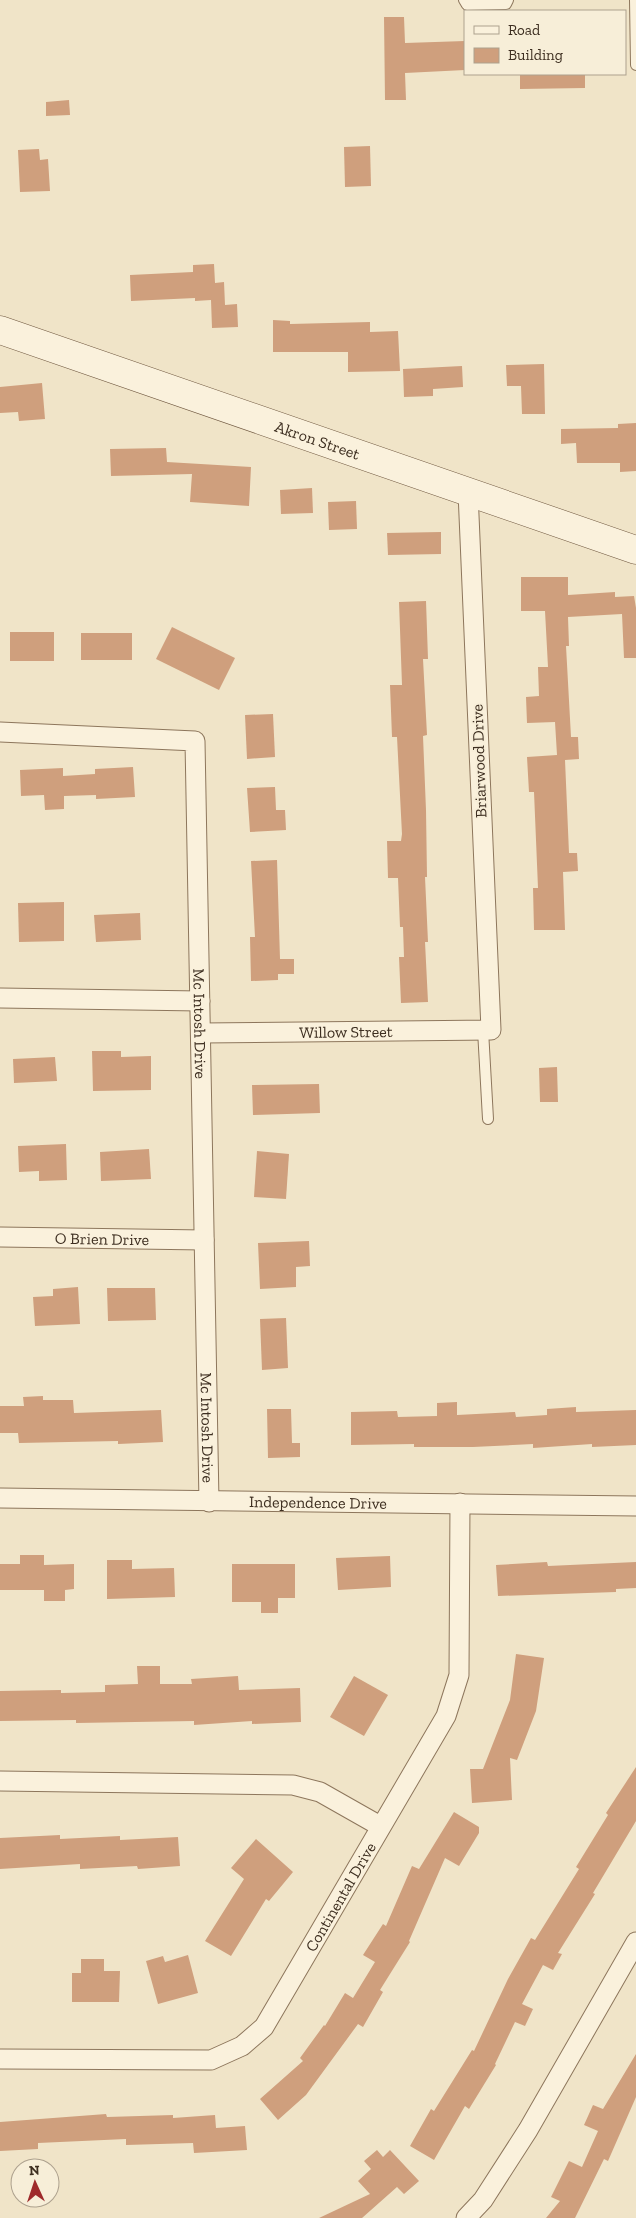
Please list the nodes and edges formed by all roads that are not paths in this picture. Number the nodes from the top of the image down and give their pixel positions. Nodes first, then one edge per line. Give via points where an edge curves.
1 (464, 0) edge
2 (508, 0) edge
3 (635, 0) edge
4 (635, 13) edge
5 (636, 65) edge
6 (0, 330) edge
7 (468, 492) junction
8 (636, 550) edge
9 (0, 732) edge
10 (0, 998) edge
11 (200, 1001) junction
12 (487, 1030) junction
13 (202, 1033) junction
14 (488, 1119) dead end
15 (0, 1237) edge
16 (204, 1240) junction
17 (0, 1498) edge
18 (209, 1502) junction
19 (460, 1502) junction
20 (636, 1506) edge
21 (0, 1781) edge
22 (380, 1826) junction
23 (636, 1942) edge
24 (0, 2059) edge
25 (466, 2218) edge

1 - 2 lane via 467,5 506,4
3 - 4 lane
4 - 5 lane
6 - 7 main road, Akron Street
7 - 8 main road, Akron Street
7 - 12 street, Briarwood Drive
9 - 11 street, Mc Intosh Drive via 195,741
10 - 11 street
11 - 13 street, Mc Intosh Drive
12 - 13 street, Willow Street
12 - 14 lane
13 - 16 street, Mc Intosh Drive
15 - 16 street, O Brien Drive
16 - 18 street, Mc Intosh Drive
17 - 18 street, Independence Drive
18 - 19 street, Independence Drive
19 - 20 street, Independence Drive
19 - 22 street, Continental Drive via 459,1675 446,1716
21 - 22 street via 293,1785 320,1792
22 - 24 street, Continental Drive via 264,2027 242,2046 211,2060
23 - 25 street via 528,2130 483,2200

